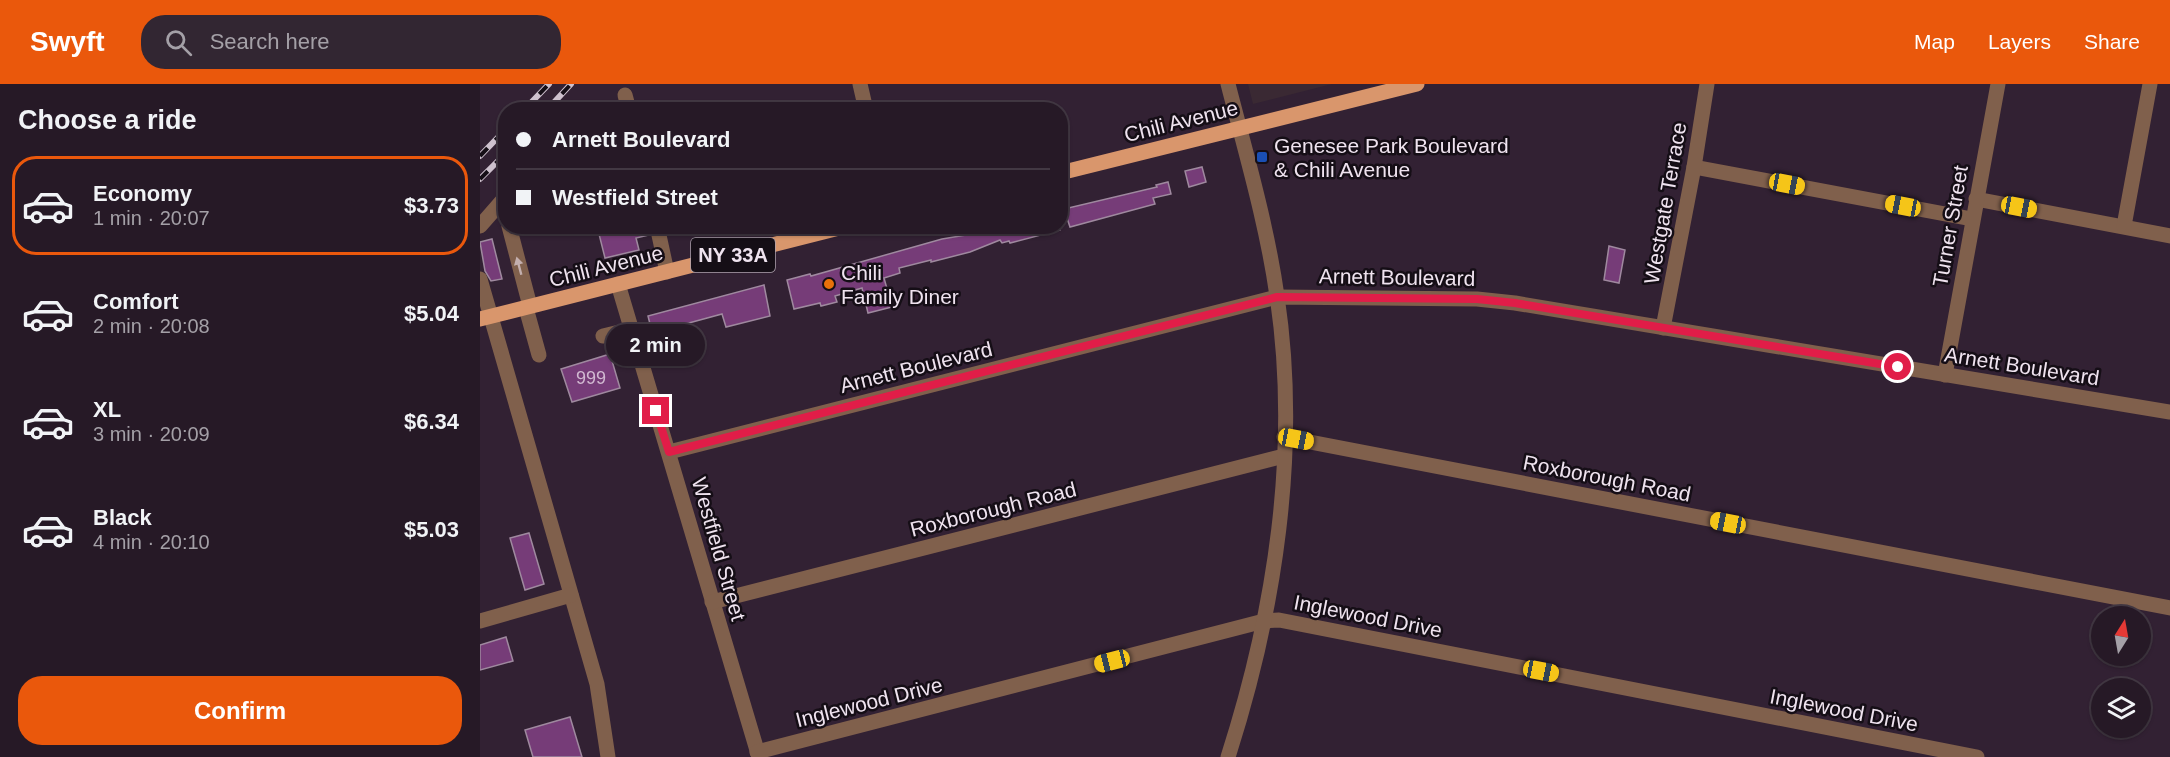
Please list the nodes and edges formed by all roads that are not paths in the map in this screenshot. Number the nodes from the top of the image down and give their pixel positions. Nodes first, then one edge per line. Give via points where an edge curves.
1 (860, 84) edge
2 (1228, 84) edge
3 (1417, 84) edge
4 (1707, 84) edge
5 (1998, 84) edge
6 (2150, 84) edge
7 (864, 102) edge
8 (1239, 128) junction
9 (1694, 167) junction
10 (1068, 171) edge
11 (1976, 199) junction
12 (498, 206) edge
13 (1972, 219) junction
14 (480, 226) edge
15 (2124, 226) junction
16 (511, 234) edge
17 (659, 234) edge
18 (816, 234) edge
19 (2170, 236) edge
20 (667, 272) junction
21 (480, 279) edge
22 (618, 284) junction
23 (1277, 297) junction
24 (528, 307) junction
25 (485, 318) edge
26 (1663, 328) junction
27 (632, 329) junction
28 (603, 336) dead end
29 (539, 355) dead end
30 (1945, 375) junction
31 (2170, 412) edge
32 (1284, 436) junction
33 (669, 452) junction
34 (1284, 456) junction
35 (571, 595) junction
36 (712, 602) junction
37 (2170, 608) edge
38 (480, 621) edge
39 (1264, 621) junction
40 (758, 754) edge
41 (608, 757) edge
42 (1228, 757) edge
43 (1977, 757) edge

1 - 7 street
2 - 8 street
3 - 8 main road, Chili Avenue
4 - 9 street, Westgate Terrace
5 - 11 street, Turner Street
6 - 15 street
8 - 10 main road, Chili Avenue
8 - 23 street
9 - 13 street
9 - 26 street, Westgate Terrace
11 - 13 street, Turner Street
11 - 15 street
12 - 14 street
13 - 30 street, Turner Street
15 - 19 street
24 -> 16 street
17 - 20 street
18 - 20 main road, Chili Avenue / NY 33A
20 - 22 main road, Chili Avenue / NY 33A
21 - 25 street
22 - 24 main road, Chili Avenue / NY 33A
22 - 27 street, Westfield Street
23 - 26 street, Arnett Boulevard via 1477,299
23 - 32 street via 1284,375
23 - 33 street, Arnett Boulevard
24 - 25 main road, Chili Avenue / NY 33A
24 - 29 street
25 - 35 street
26 - 30 street, Arnett Boulevard
27 - 28 street
27 - 33 street, Westfield Street
30 - 31 street, Arnett Boulevard
32 - 34 street
32 - 37 street, Roxborough Road
33 - 36 street, Westfield Street
34 - 36 street, Roxborough Road
34 - 39 street
35 - 38 street
35 - 41 street via 597,684
36 - 40 street, Westfield Street
39 - 40 street, Inglewood Drive
39 - 42 street
39 - 43 street, Inglewood Drive via 1289,622

